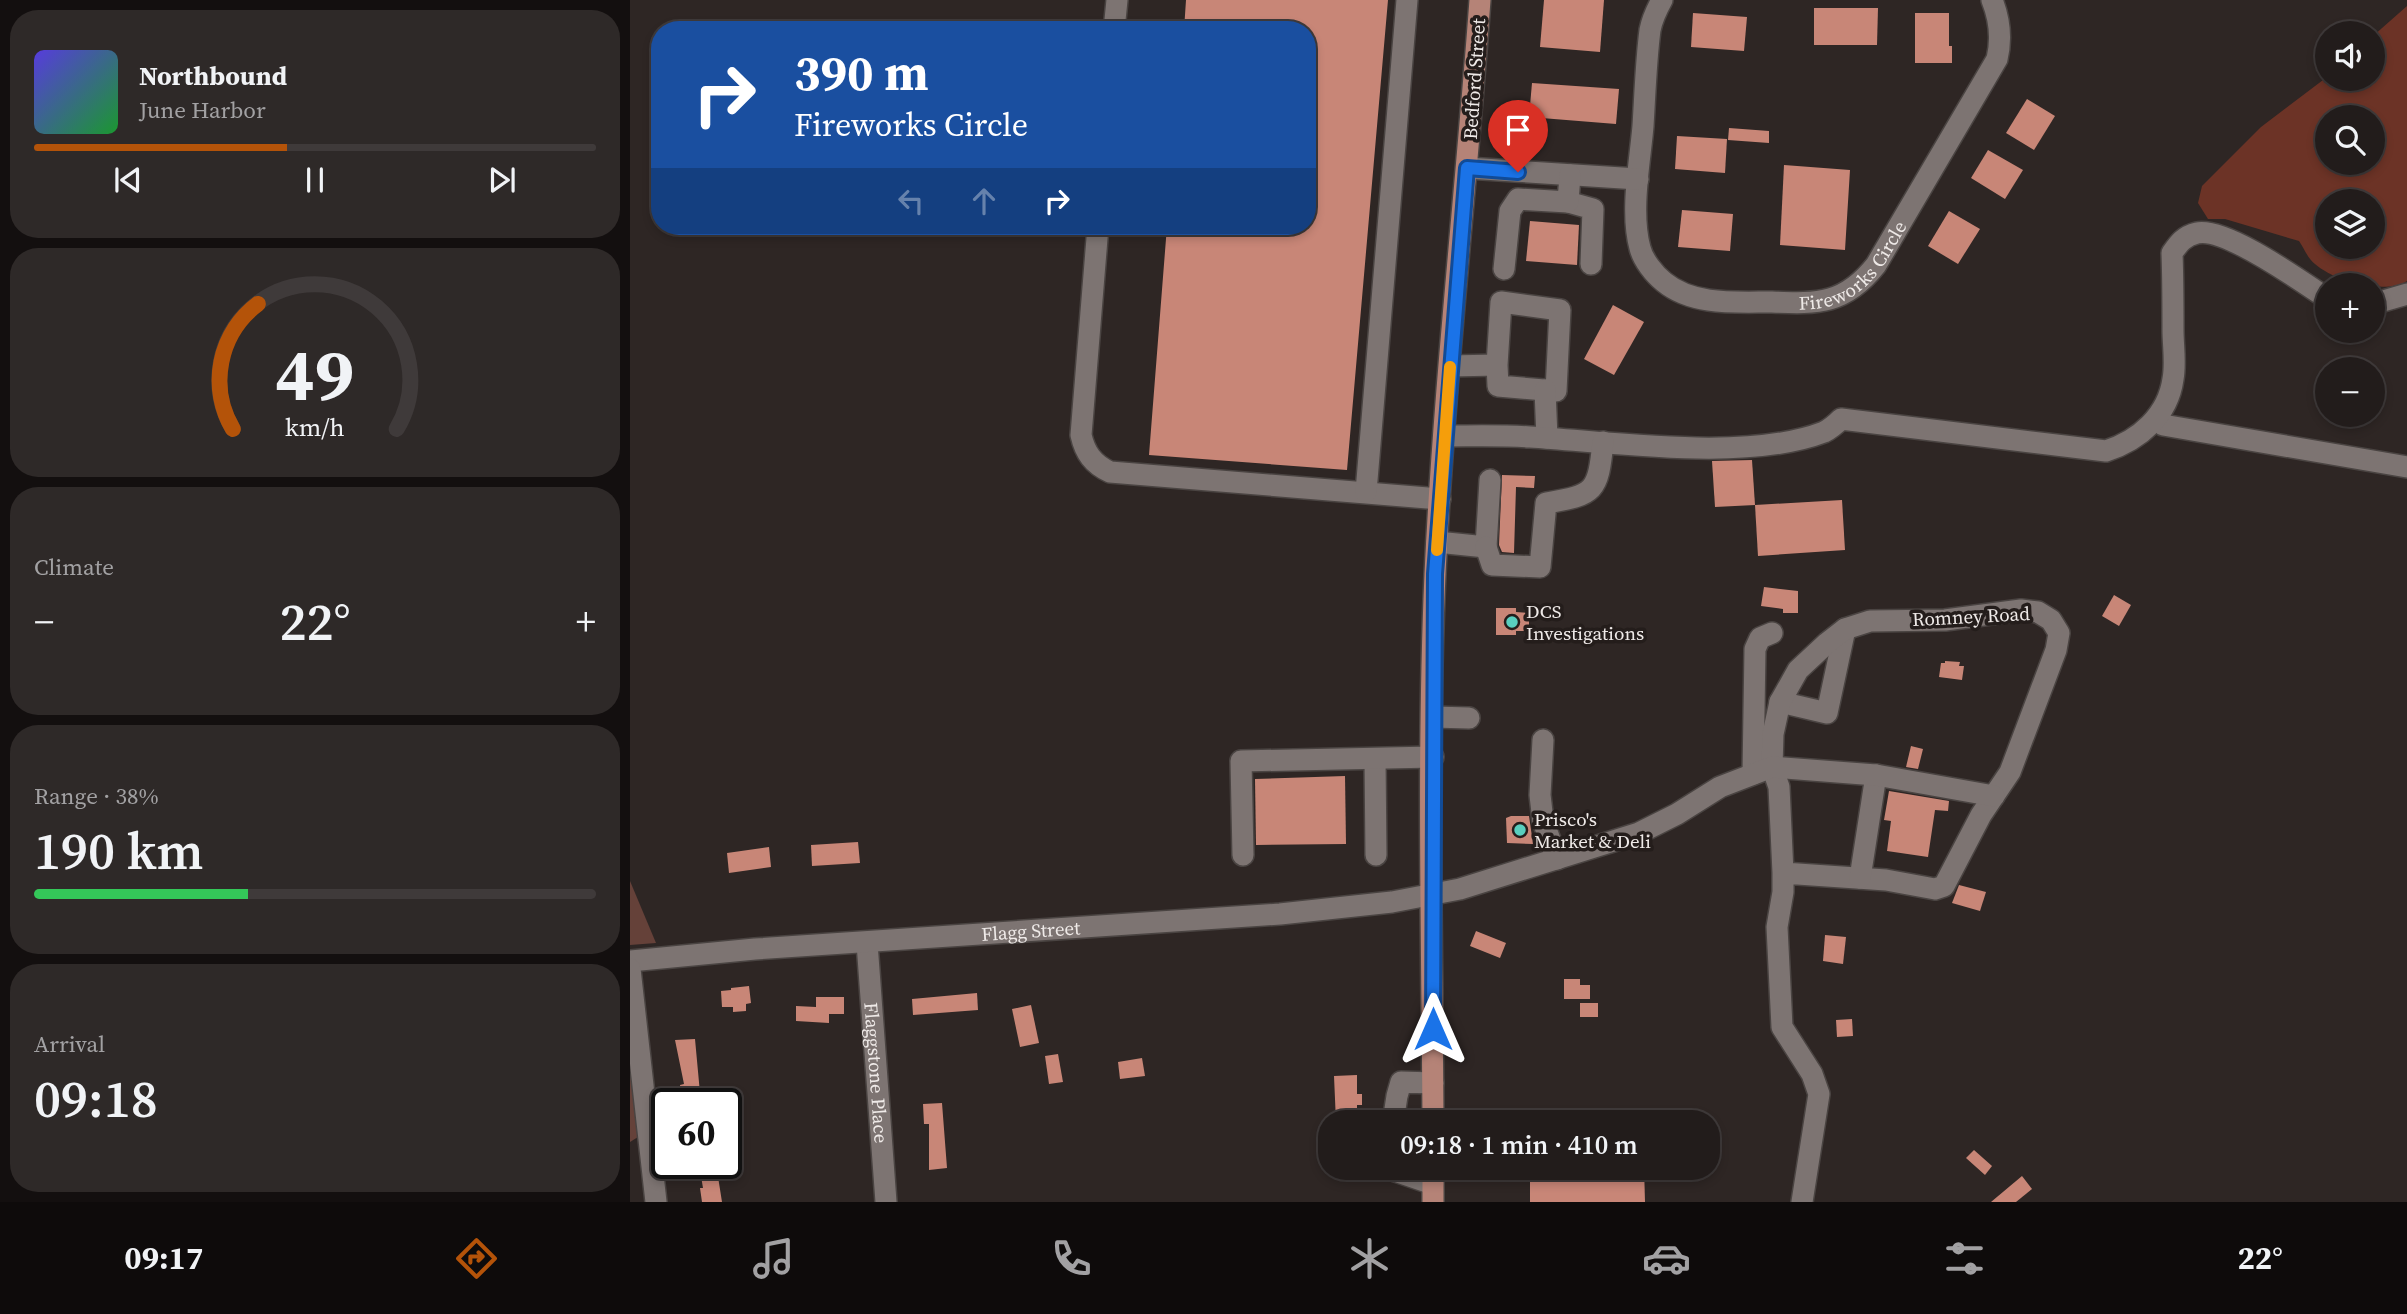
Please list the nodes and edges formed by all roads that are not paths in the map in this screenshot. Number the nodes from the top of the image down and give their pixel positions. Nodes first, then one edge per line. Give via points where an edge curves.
1 (1117, 0) edge
2 (1407, 0) edge
3 (1480, 0) edge
4 (1662, 0) edge
5 (1992, 0) edge
6 (1115, 21) edge
7 (1467, 168) junction
8 (1570, 175) junction
9 (1638, 180) junction
10 (1568, 202) junction
11 (1097, 235) edge
12 (1591, 264) dead end
13 (1504, 269) dead end
14 (2315, 291) edge
15 (2407, 294) edge
16 (2385, 300) edge
17 (1497, 365) junction
18 (1450, 366) junction
19 (1545, 390) junction
20 (2158, 418) junction
21 (1444, 436) junction
22 (1547, 438) junction
23 (1603, 442) junction
24 (2407, 467) edge
25 (1490, 480) dead end
26 (1366, 492) junction
27 (1440, 499) junction
28 (1437, 542) junction
29 (1486, 547) junction
30 (1845, 629) junction
31 (1772, 633) dead end
32 (1780, 702) junction
33 (1433, 717) junction
34 (1469, 718) dead end
35 (1543, 740) dead end
36 (1433, 757) junction
37 (1375, 759) junction
38 (1762, 771) junction
39 (1876, 775) junction
40 (1994, 796) junction
41 (1243, 855) dead end
42 (1376, 855) dead end
43 (1557, 859) junction
44 (1783, 873) junction
45 (1860, 878) junction
46 (1432, 895) junction
47 (867, 943) junction
48 (630, 961) edge
49 (630, 969) edge
50 (1433, 1083) junction
51 (1395, 1110) edge
52 (1433, 1110) edge
53 (656, 1202) edge
54 (886, 1202) edge
55 (1801, 1202) edge

1 - 6 street
2 - 26 street
3 - 7 main road, Bedford Street
4 - 9 street, Fireworks Circle via 1651,27
5 - 9 street, Fireworks Circle via 2000,44 1989,74 1876,265 1839,297 1804,303 1719,301 1683,293 1665,283 1640,251
7 - 8 street
7 - 18 main road, Bedford Street
8 - 9 street
8 - 10 street
10 - 12 street via 1593,209
10 - 13 street via 1518,199 1510,211
11 - 26 street via 1081,435 1092,460 1110,472
14 - 20 street via 2231,240 2199,232 2182,239 2172,253 2173,379
15 - 16 street
17 - 18 street
17 - 19 street via 1498,386
17 - 19 street via 1501,302 1560,310 1556,391
18 - 21 main road, Bedford Street
19 - 22 street
20 - 23 street via 2106,451 1841,419 1826,431 1779,443 1728,447
20 - 24 street via 2163,425
21 - 22 street
21 - 27 main road, Bedford Street
22 - 23 street
23 - 29 street via 1596,483 1587,493 1546,503 1540,567 1492,565
25 - 29 street
26 - 27 street
27 - 28 main road, Bedford Street
28 - 29 street
28 - 33 main road, Bedford Street
30 - 32 street, Romney Road via 1798,670
30 - 32 street via 1827,713
30 - 40 street, Romney Road via 1870,621 1945,620 2021,610 2051,620 2059,633 2056,650 2010,772
31 - 38 street via 1760,638 1755,649
32 - 38 street, Romney Road
33 - 34 street
33 - 36 main road, Bedford Street
35 - 43 street via 1543,821
36 - 37 street
36 - 46 main road, Bedford Street
37 - 41 street via 1241,761
37 - 42 street
38 - 39 street
38 - 43 street via 1720,788 1639,833
38 - 44 street, Romney Road via 1779,787
39 - 40 street
39 - 45 street
40 - 45 street, Romney Road via 1944,886 1934,889
43 - 46 street
44 - 45 street
44 - 55 street, Romney Road via 1777,927 1782,1027 1812,1074 1819,1094
46 - 47 street, Flagg Street via 1294,913
46 - 50 main road, Bedford Street
47 - 48 street, Flagg Street
47 - 54 street, Flaggstone Place
49 - 53 street
50 - 51 street via 1401,1082
50 - 52 main road, Bedford Street

